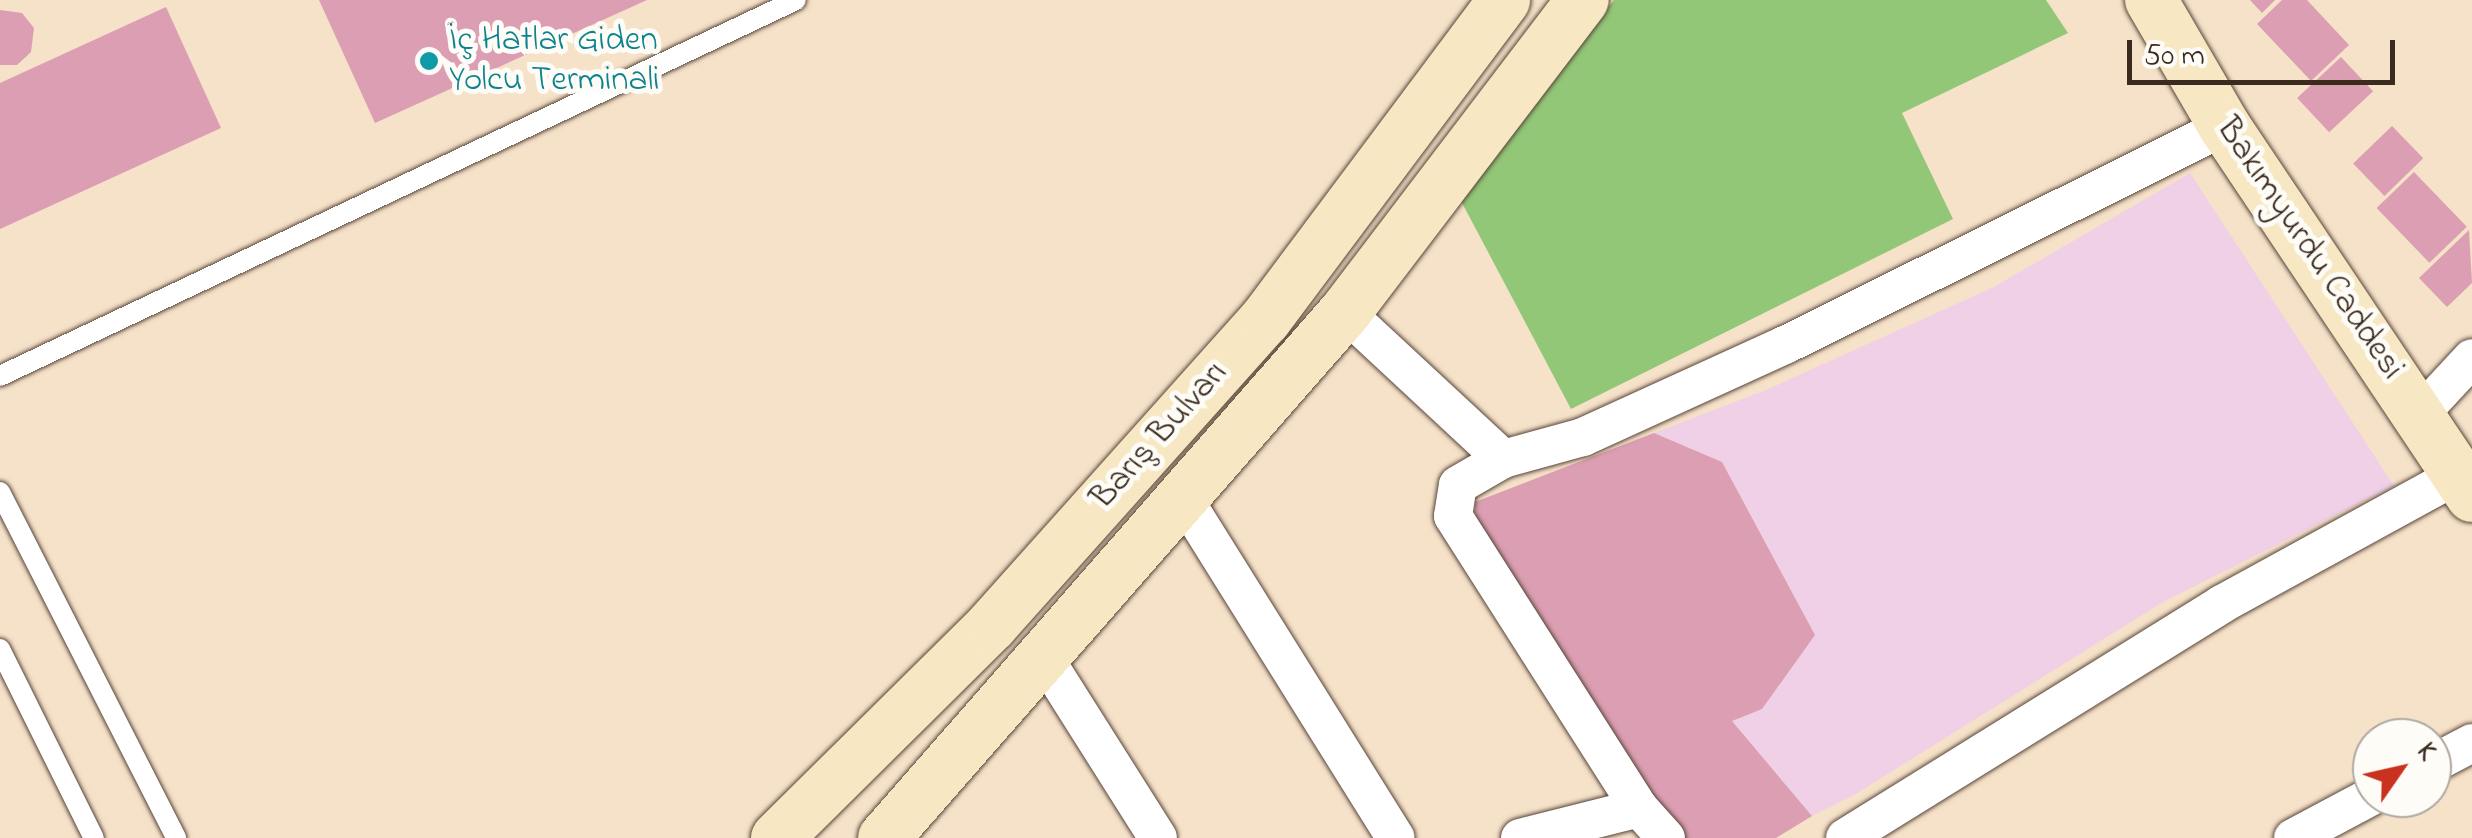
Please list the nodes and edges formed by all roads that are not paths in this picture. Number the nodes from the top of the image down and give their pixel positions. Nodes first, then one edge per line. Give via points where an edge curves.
1 (796, 0) edge
2 (1504, 0) edge
3 (1583, 0) edge
4 (2151, 0) edge
5 (2226, 126) junction
6 (1344, 312) junction
7 (2472, 358) edge
8 (0, 376) edge
9 (2420, 414) junction
10 (1503, 459) junction
11 (2465, 486) edge
12 (0, 492) edge
13 (1182, 496) junction
14 (0, 649) edge
15 (1043, 656) junction
16 (2352, 807) edge
17 (1639, 808) junction
18 (94, 838) edge
19 (176, 838) edge
20 (777, 838) edge
21 (884, 838) edge
22 (1158, 838) edge
23 (1396, 838) edge
24 (1520, 838) edge
25 (1666, 838) edge
26 (1845, 838) edge
27 (2293, 838) edge

1 - 8 lane
2 - 20 main road, Barış Bulvarı via 1265,320 992,624
3 - 6 main road, Barış Bulvarı
4 - 5 main road, Bakımyurdu Caddesi
5 - 9 main road, Bakımyurdu Caddesi
5 - 10 street via 1584,437
6 - 10 street
6 - 13 main road, Barış Bulvarı
7 - 9 street
9 - 11 main road, Bakımyurdu Caddesi
10 - 17 street via 1458,486 1453,516
11 - 26 street via 2222,604
12 - 19 lane
13 - 15 main road, Barış Bulvarı
13 - 23 street
14 - 18 lane
15 - 21 main road, Barış Bulvarı
15 - 22 street
16 - 27 street
17 - 24 street
17 - 25 street

